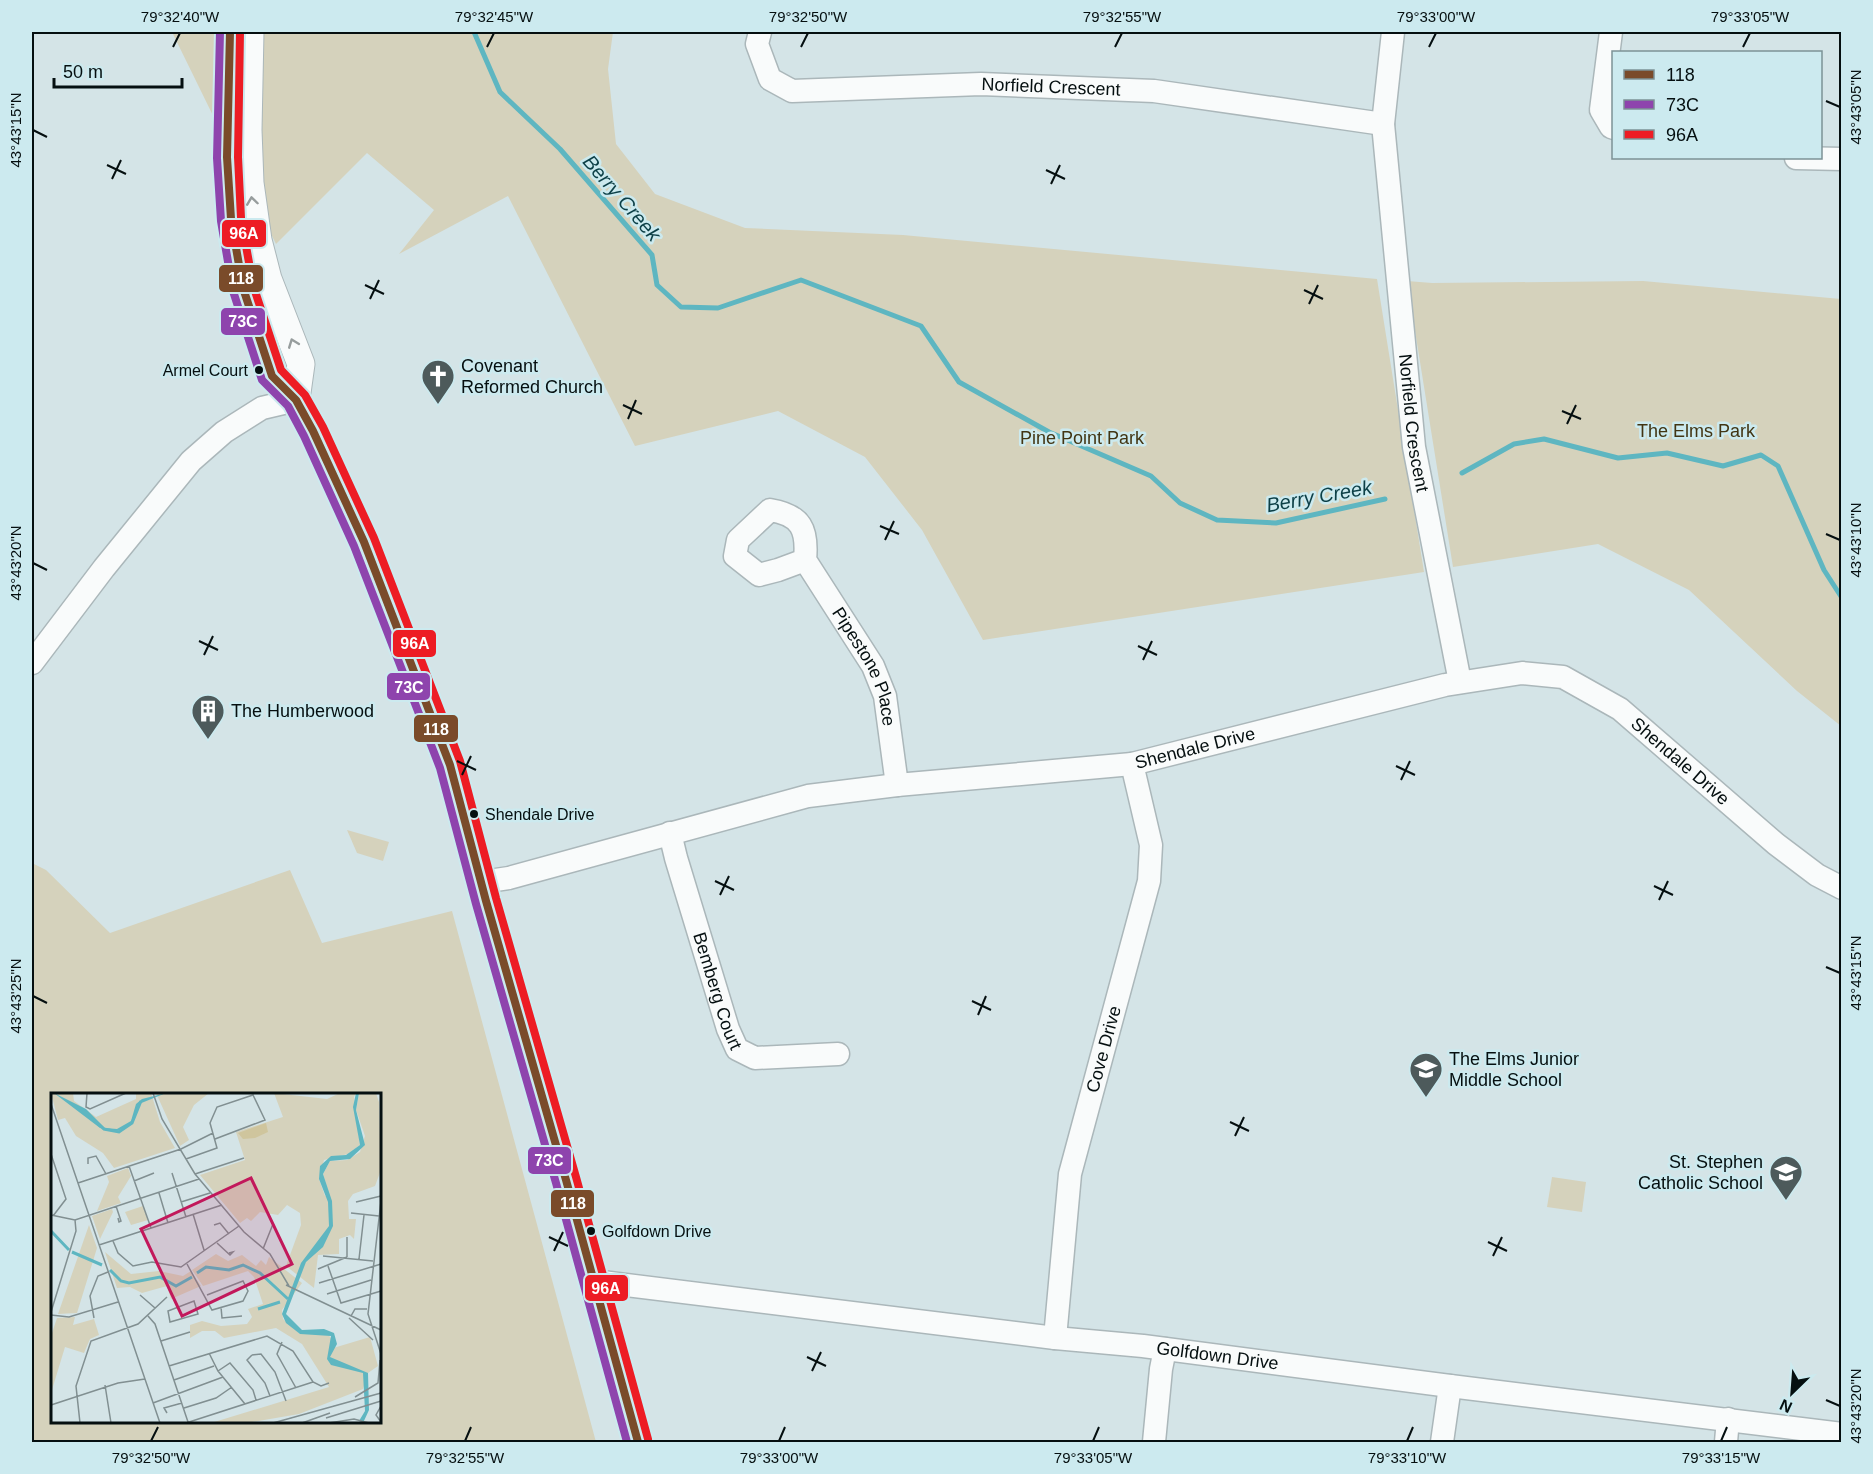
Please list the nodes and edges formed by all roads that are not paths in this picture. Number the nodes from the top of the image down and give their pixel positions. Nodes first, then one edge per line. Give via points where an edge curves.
1 (230, 32) edge
2 (250, 32) edge
3 (760, 32) edge
4 (1393, 32) edge
5 (1611, 32) edge
6 (1383, 124) junction
7 (1612, 127) edge
8 (1822, 159) edge
9 (1842, 159) edge
10 (296, 400) junction
11 (805, 560) dead end
12 (32, 663) edge
13 (1460, 682) junction
14 (1132, 764) junction
15 (897, 785) junction
16 (670, 833) junction
17 (482, 882) junction
18 (1842, 888) edge
19 (838, 1054) dead end
20 (594, 1281) junction
21 (1055, 1338) junction
22 (1166, 1349) junction
23 (1450, 1386) junction
24 (1728, 1419) junction
25 (1842, 1434) edge
26 (638, 1443) edge
27 (1154, 1443) edge
28 (1442, 1443) edge
29 (1726, 1443) edge

1 - 10 main road via 227,157 231,219 243,288 272,376
10 -> 2 main road via 301,364 268,279 250,183
3 - 6 street, Norfield Crescent via 757,44 770,79 792,91 981,84 1154,91
4 - 6 street, Norfield Crescent
5 - 7 street via 1601,110
6 - 13 street, Norfield Crescent via 1414,447
8 - 9 street
10 - 12 street via 262,408 224,432 191,461
10 - 17 main road via 364,542 388,604 450,765
11 - 15 street, Pipestone Place via 873,666 885,696
13 - 14 street, Shendale Drive
13 - 18 street, Shendale Drive via 1522,673 1563,676 1620,710 1776,844 1816,875
14 - 15 street, Shendale Drive
14 - 21 street, Cove Drive via 1151,845 1149,882 1070,1174
15 - 16 street, Shendale Drive via 808,796
16 - 17 street, Shendale Drive
16 - 19 street, Bemberg Court via 736,1049 755,1058
17 - 20 main road
20 - 21 street, Golfdown Drive
20 - 26 main road
21 - 22 street, Golfdown Drive
22 - 23 street, Golfdown Drive
22 - 27 street
23 - 24 street, Golfdown Drive
23 - 28 street
24 - 25 street, Golfdown Drive
24 - 29 street

